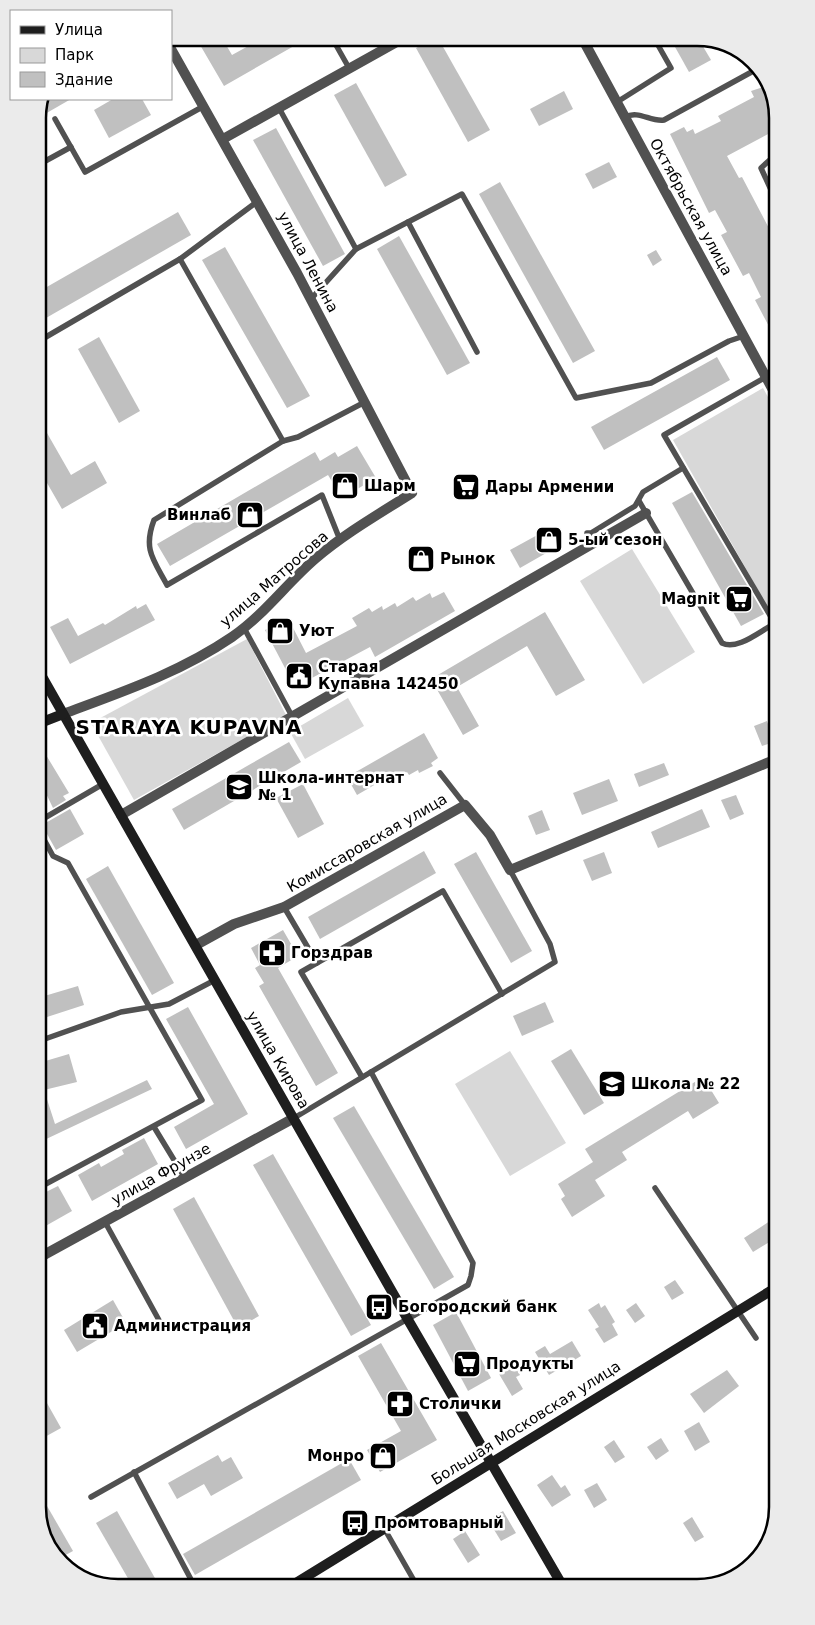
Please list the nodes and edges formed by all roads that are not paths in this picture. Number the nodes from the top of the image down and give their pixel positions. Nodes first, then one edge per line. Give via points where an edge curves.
1 (337, 46) edge
2 (389, 46) edge
3 (586, 46) edge
4 (659, 46) edge
5 (172, 51) edge
6 (349, 68) junction
7 (752, 72) edge
8 (617, 102) junction
9 (204, 106) junction
10 (278, 108) junction
11 (625, 117) junction
12 (55, 119) dead end
13 (223, 139) junction
14 (70, 147) junction
15 (46, 160) edge
16 (769, 161) edge
17 (769, 185) edge
18 (258, 201) junction
19 (408, 222) junction
20 (356, 249) junction
21 (180, 259) junction
22 (311, 299) junction
23 (744, 336) junction
24 (46, 337) edge
25 (477, 352) dead end
26 (766, 377) junction
27 (769, 383) edge
28 (364, 402) junction
29 (283, 441) junction
30 (684, 468) junction
31 (412, 493) joint
32 (639, 501) junction
33 (646, 513) junction
34 (587, 533) dead end
35 (338, 535) dead end
36 (769, 614) edge
37 (769, 626) edge
38 (244, 628) junction
39 (46, 683) edge
40 (63, 714) junction
41 (292, 718) junction
42 (46, 721) edge
43 (769, 762) edge
44 (440, 773) dead end
45 (103, 784) junction
46 (465, 804) junction
47 (121, 815) junction
48 (46, 817) edge
49 (46, 843) edge
50 (510, 870) junction
51 (284, 908) junction
52 (196, 945) junction
53 (317, 963) junction
54 (215, 980) junction
55 (502, 994) junction
56 (150, 1007) junction
57 (46, 1039) edge
58 (371, 1072) junction
59 (362, 1077) junction
60 (294, 1118) junction
61 (154, 1127) junction
62 (184, 1178) junction
63 (46, 1184) edge
64 (655, 1188) dead end
65 (105, 1222) junction
66 (46, 1254) edge
67 (769, 1291) edge
68 (737, 1311) junction
69 (407, 1318) junction
70 (160, 1322) dead end
71 (756, 1338) dead end
72 (491, 1462) junction
73 (134, 1472) junction
74 (91, 1497) dead end
75 (384, 1528) junction
76 (191, 1579) edge
77 (303, 1579) edge
78 (413, 1579) edge
79 (558, 1579) edge

1 - 6 lane
2 - 6 street
3 - 8 street, Октябрьская улица
4 - 8 lane via 671,68
5 - 9 street, улица Ленина
6 - 10 street
7 - 11 lane via 664,120 633,114
8 - 11 street, Октябрьская улица
9 - 13 street, улица Ленина
9 - 14 lane via 85,172
10 - 13 street
10 - 20 lane
11 - 23 street, Октябрьская улица
12 - 14 lane
13 - 18 street, улица Ленина
14 - 15 lane
16 - 17 lane via 761,168
18 - 21 lane
18 - 22 street, улица Ленина
19 - 20 lane
19 - 23 lane via 462,194 576,398 651,383
19 - 25 lane
20 - 22 lane
21 - 24 lane
21 - 29 lane
22 - 28 street, улица Ленина
23 - 26 street, Октябрьская улица
26 - 27 street, Октябрьская улица
26 - 30 lane via 664,435
28 - 29 lane via 298,437
28 - 31 street, улица Ленина
29 - 35 lane via 154,520 148,535 149,548 167,585 322,495
30 - 32 lane via 644,492
30 - 36 lane
31 - 38 street, улица Матросова via 314,560
32 - 33 lane
32 - 34 lane
33 - 37 lane via 722,643 735,645
33 - 41 street
38 - 40 street, улица Матросова via 171,673
38 - 41 lane
39 - 40 street, улица Кирова
40 - 42 street, улица Матросова
40 - 45 street, улица Кирова
41 - 47 street
43 - 50 street
44 - 46 lane
45 - 47 street, улица Кирова
45 - 48 lane
46 - 50 street, Комиссаровская улица via 490,835
46 - 51 street, Комиссаровская улица
47 - 52 street, улица Кирова
49 - 56 lane via 53,856 68,863
50 - 55 lane via 550,944 555,962
51 - 52 street, Комиссаровская улица via 234,924
51 - 53 lane
52 - 54 street, улица Кирова
53 - 55 lane via 443,890
53 - 59 lane via 301,972
54 - 56 lane via 177,1001
54 - 60 street, улица Кирова
55 - 58 lane
56 - 57 lane via 120,1012
56 - 61 lane via 202,1100
58 - 59 lane
58 - 69 lane via 473,1263 468,1285
59 - 60 lane
60 - 62 street, улица Фрунзе
60 - 69 street, улица Кирова
61 - 62 lane
61 - 63 lane
62 - 65 street, улица Фрунзе
64 - 68 lane
65 - 66 street, улица Фрунзе
65 - 70 lane
67 - 68 street, Большая Московская улица
68 - 71 lane
68 - 72 street, Большая Московская улица
69 - 72 street, улица Кирова
69 - 73 lane
72 - 75 street, Большая Московская улица
72 - 79 street, улица Кирова
73 - 74 lane
73 - 76 lane
75 - 77 street, Большая Московская улица
75 - 78 lane

